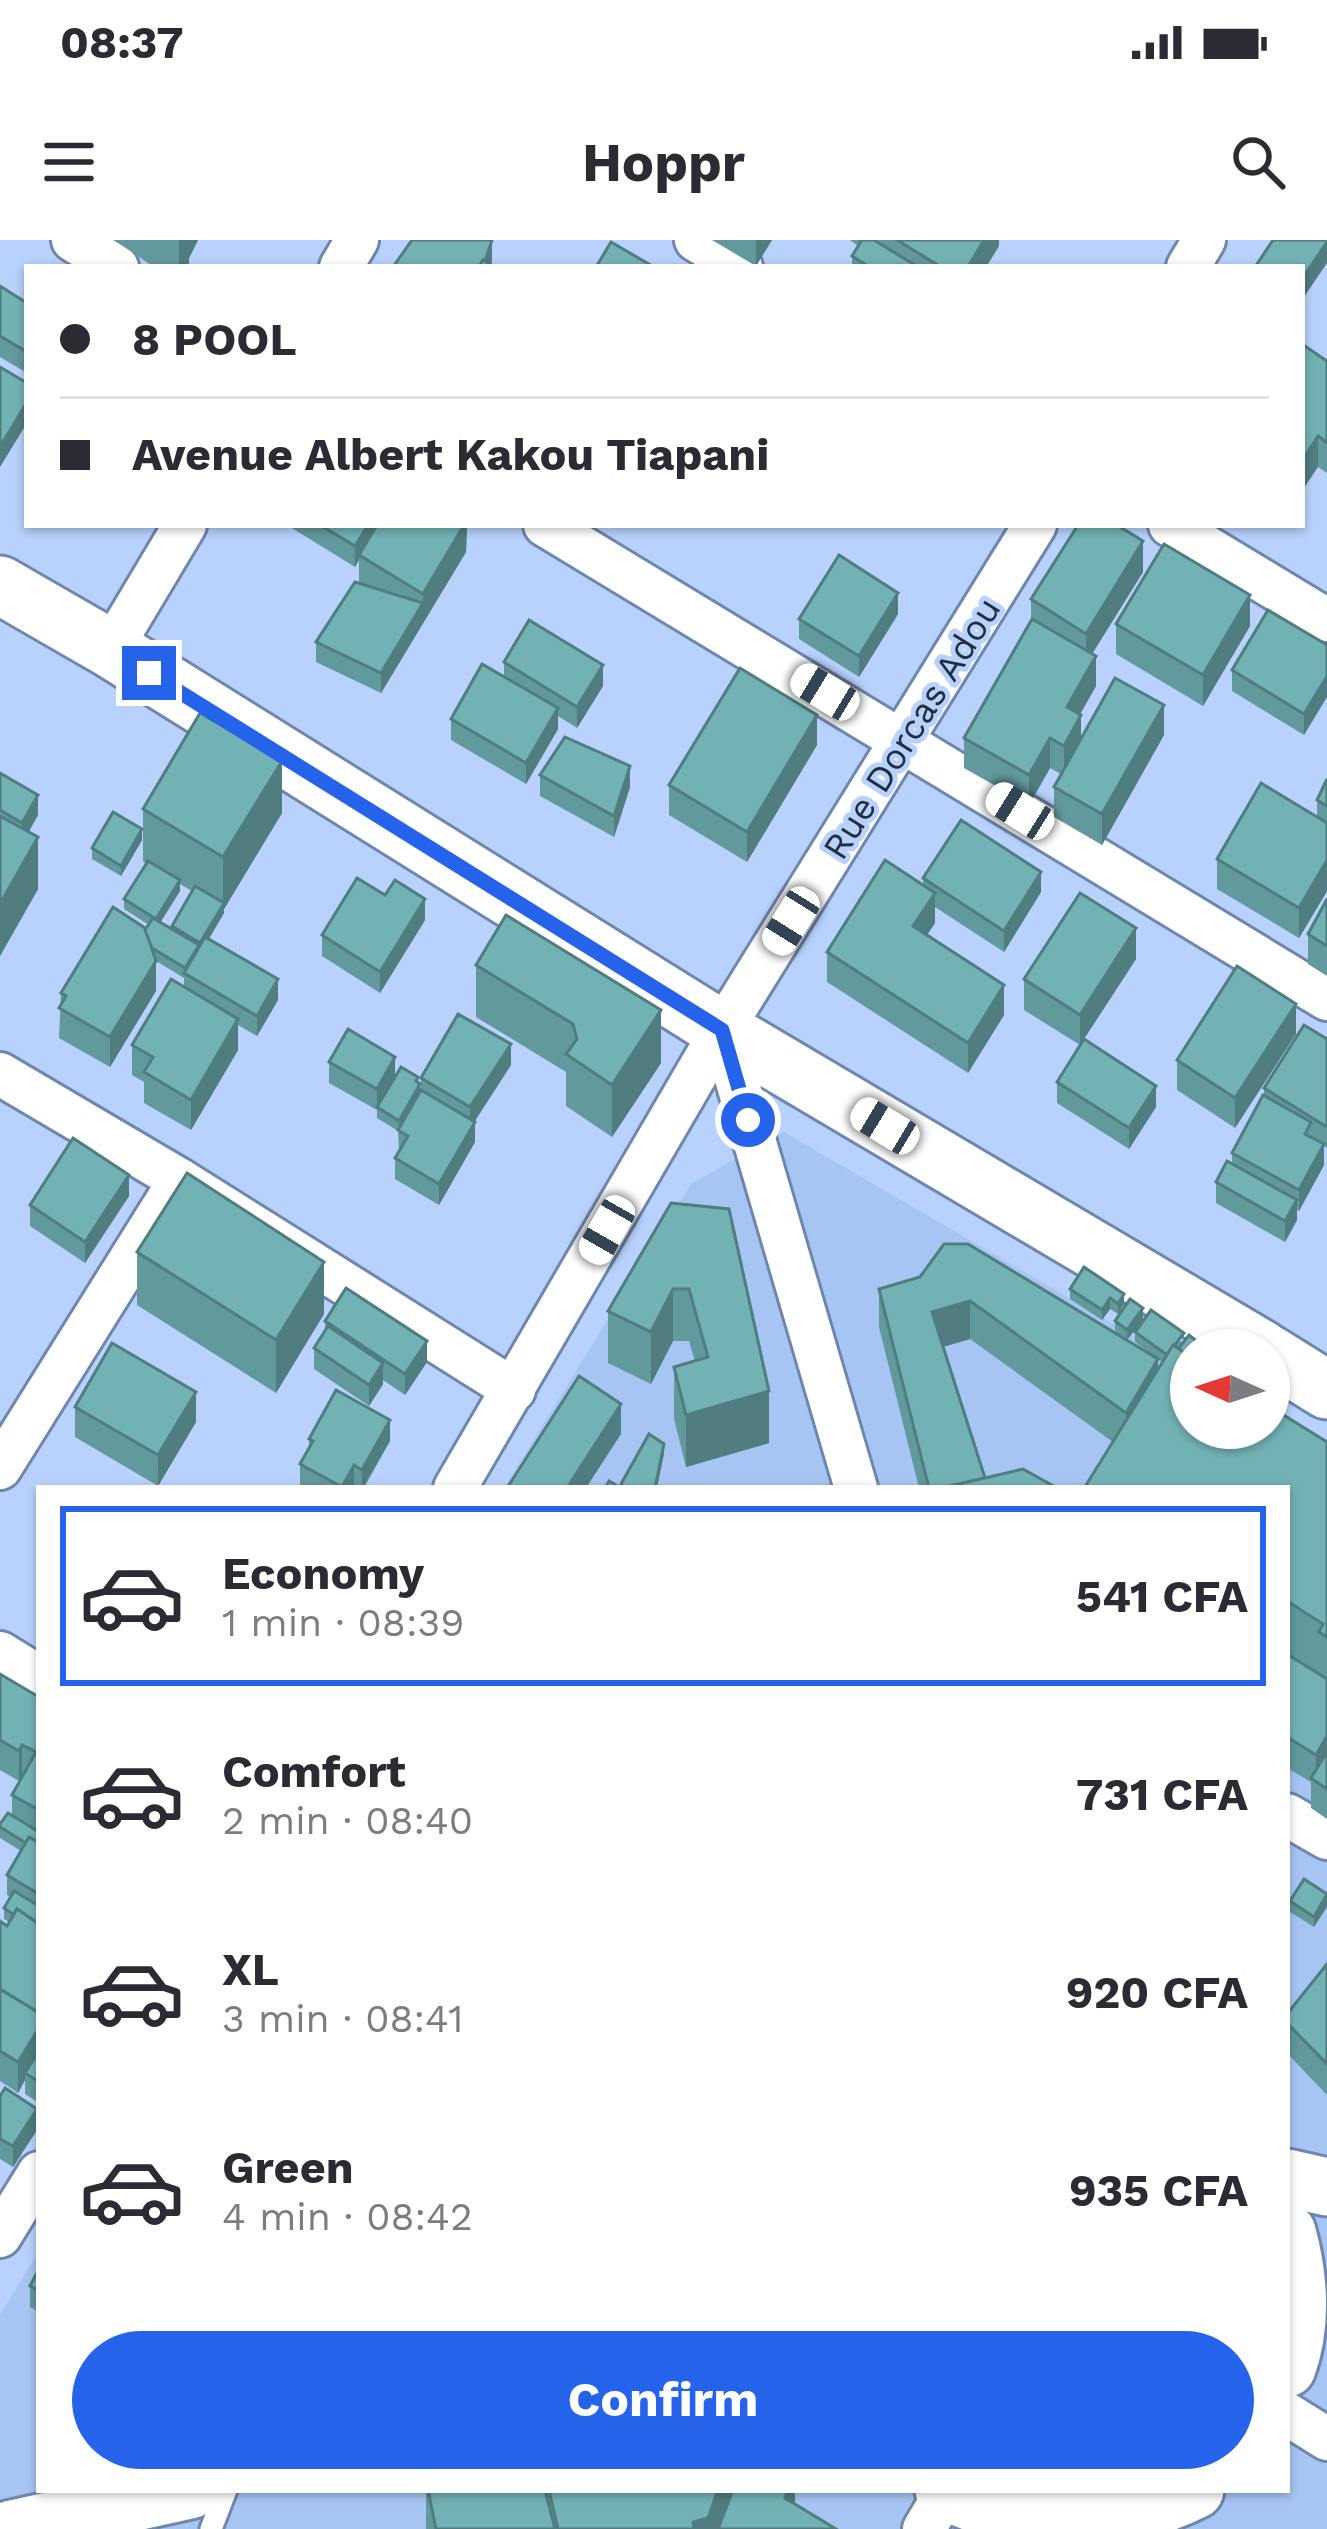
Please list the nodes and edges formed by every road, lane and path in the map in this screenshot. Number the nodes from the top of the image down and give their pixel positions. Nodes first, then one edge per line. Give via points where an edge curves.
1 (73, 240) edge
2 (696, 240) edge
3 (113, 264) edge
4 (736, 264) edge
5 (183, 528) edge
6 (550, 528) edge
7 (1033, 528) edge
8 (1175, 528) edge
9 (0, 585) edge
10 (1327, 620) edge
11 (111, 649) junction
12 (905, 740) junction
13 (1327, 999) edge
14 (722, 1030) junction
15 (0, 1074) edge
16 (180, 1180) junction
17 (1227, 1329) edge
18 (1290, 1367) edge
19 (514, 1390) junction
20 (1327, 1390) edge
21 (0, 1468) edge
22 (457, 1485) edge
23 (855, 1485) edge
24 (0, 1653) edge
25 (36, 1675) edge
26 (1290, 1817) edge
27 (1327, 1838) edge
28 (36, 2178) edge
29 (1290, 2179) edge
30 (1327, 2187) edge
31 (2, 2227) edge
32 (1290, 2244) edge
33 (1312, 2295) edge
34 (1290, 2359) edge
35 (1290, 2416) edge
36 (1327, 2439) edge
37 (179, 2493) edge
38 (225, 2493) edge
39 (1191, 2493) edge
40 (938, 2504) edge
41 (74, 2522) edge
42 (1124, 2525) edge
43 (12, 2529) edge
44 (211, 2529) edge

1 - 3 street
2 - 4 street
5 - 11 street
6 - 12 street
7 - 12 street, Rue Dorcas Adou
8 - 10 street
9 - 11 street
11 - 14 street
12 - 13 street
12 - 14 street, Rue Dorcas Adou
14 - 17 street
14 - 19 street, Rue Dorcas Adou
14 - 23 street
15 - 16 street
16 - 19 street
16 - 21 street
18 - 20 street
19 - 22 street, Rue Dorcas Adou
24 - 25 street
26 - 27 street
28 - 31 street
29 - 30 street
32 - 33 street
33 - 34 street
35 - 36 street
37 - 41 street
38 - 44 lane
39 - 42 street
40 - 42 street via 1056,2529
41 - 43 street

